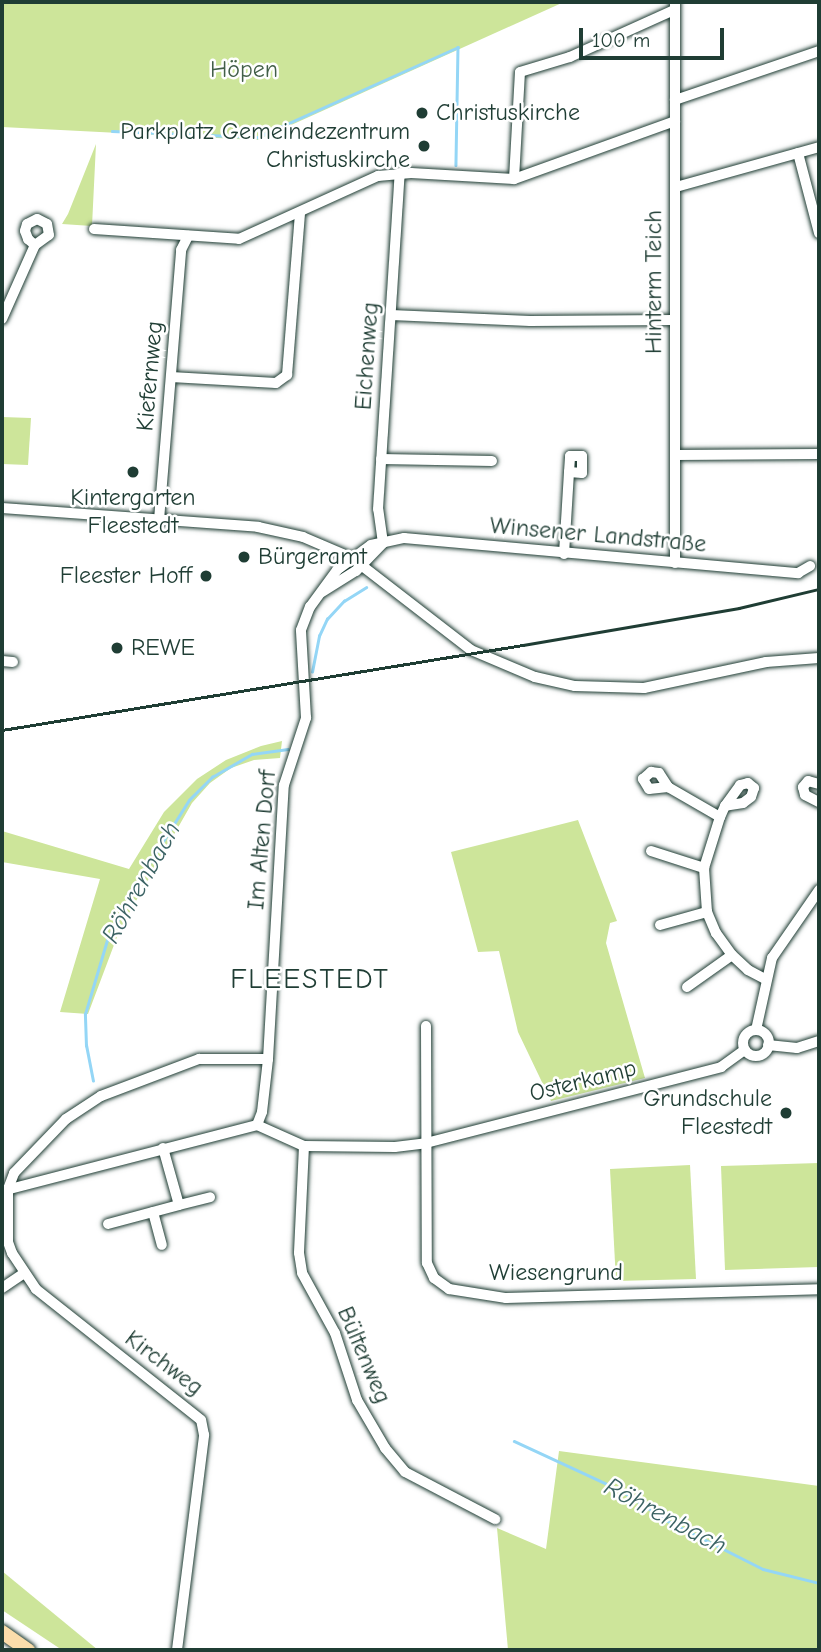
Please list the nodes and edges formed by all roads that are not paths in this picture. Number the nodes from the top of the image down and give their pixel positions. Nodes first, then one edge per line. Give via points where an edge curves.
1 (674, 6) edge
2 (819, 51) edge
3 (675, 100) junction
4 (675, 121) junction
5 (819, 147) edge
6 (798, 153) junction
7 (400, 173) junction
8 (514, 178) junction
9 (676, 187) junction
10 (300, 214) junction
11 (94, 229) dead end
12 (819, 233) edge
13 (187, 236) junction
14 (35, 245) dead end
15 (391, 315) junction
16 (2, 319) edge
17 (674, 320) junction
18 (171, 377) junction
19 (819, 454) edge
20 (675, 455) junction
21 (381, 458) junction
22 (492, 461) dead end
23 (569, 472) dead end
24 (2, 508) edge
25 (159, 520) junction
26 (383, 543) junction
27 (564, 554) junction
28 (352, 558) junction
29 (675, 563) junction
30 (362, 566) junction
31 (810, 566) dead end
32 (322, 592) junction
33 (819, 658) edge
34 (819, 784) edge
35 (668, 788) dead end
36 (819, 802) edge
37 (725, 806) dead end
38 (720, 817) junction
39 (651, 851) dead end
40 (704, 868) junction
41 (819, 890) edge
42 (707, 912) junction
43 (660, 925) dead end
44 (732, 955) junction
45 (765, 979) junction
46 (687, 987) dead end
47 (426, 1027) dead end
48 (755, 1030) junction
49 (819, 1041) edge
50 (768, 1045) junction
51 (744, 1050) junction
52 (268, 1059) junction
53 (257, 1125) junction
54 (426, 1143) junction
55 (304, 1146) junction
56 (163, 1148) junction
57 (5, 1190) edge
58 (210, 1197) dead end
59 (179, 1205) junction
60 (153, 1212) junction
61 (108, 1224) dead end
62 (162, 1245) dead end
63 (24, 1273) junction
64 (2, 1288) edge
65 (819, 1289) edge
66 (495, 1519) dead end
67 (2, 1632) edge
68 (28, 1650) edge
69 (177, 1650) edge

1 - 3 street, Hinterm Teich
1 - 8 street via 570,57 520,72
2 - 3 street
3 - 4 street, Hinterm Teich
4 - 8 street
4 - 9 street, Hinterm Teich
5 - 6 street
6 - 9 street
6 - 12 street
7 - 8 street
7 - 10 street via 378,176
7 - 15 street, Eichenweg
9 - 17 street, Hinterm Teich
10 - 13 street via 239,239
10 - 18 street via 287,375 276,383
11 - 13 street
13 - 18 street, Kiefernweg via 181,250
14 - 16 street
15 - 17 street via 530,321
15 - 21 street, Eichenweg
17 - 20 street, Hinterm Teich
18 - 25 street, Kiefernweg
19 - 20 street
20 - 29 street, Hinterm Teich
21 - 22 street
21 - 26 street, Eichenweg via 378,520
23 - 27 street
24 - 25 street
25 - 28 street via 285,532
26 - 27 street, Winsener Landstraße via 404,538
26 - 28 street, Winsener Landstraße
26 - 30 street
27 - 29 street, Winsener Landstraße
28 - 30 street
28 - 32 street, Im Alten Dorf
29 - 31 street, Winsener Landstraße via 798,573
30 - 32 street, Im Alten Dorf
30 - 33 street via 471,650 535,677 575,686 644,688 766,663
32 - 52 street, Im Alten Dorf via 305,616 300,636 306,718 284,785
34 - 36 street via 808,781 803,787 805,795
35 - 38 street
37 - 38 street
38 - 40 street
39 - 40 street
40 - 42 street
41 - 45 street via 778,948
42 - 43 street
42 - 44 street
44 - 45 street via 748,971
44 - 46 street
45 - 48 street
47 - 54 street
48 - 50 street via 765,1035
48 - 51 street, Osterkamp via 746,1034
49 - 50 street, Osterkamp via 797,1048
50 - 51 street, Osterkamp via 758,1056
51 - 54 street, Osterkamp via 722,1067
52 - 53 street, Im Alten Dorf
52 - 57 street via 200,1059 101,1096 66,1119 14,1173
53 - 55 street, Osterkamp
53 - 56 street
54 - 55 street, Osterkamp
54 - 65 street, Wiesengrund via 427,1263 434,1278 449,1289 506,1298
55 - 66 street, Bültenweg via 302,1273 335,1333 357,1400 405,1472
56 - 57 street
56 - 59 street
57 - 63 street, Kirchweg via 8,1242
58 - 59 street
59 - 60 street
60 - 61 street
60 - 62 street
63 - 64 street
63 - 69 street, Kirchweg via 50,1304 201,1420 204,1435
67 - 68 highway

